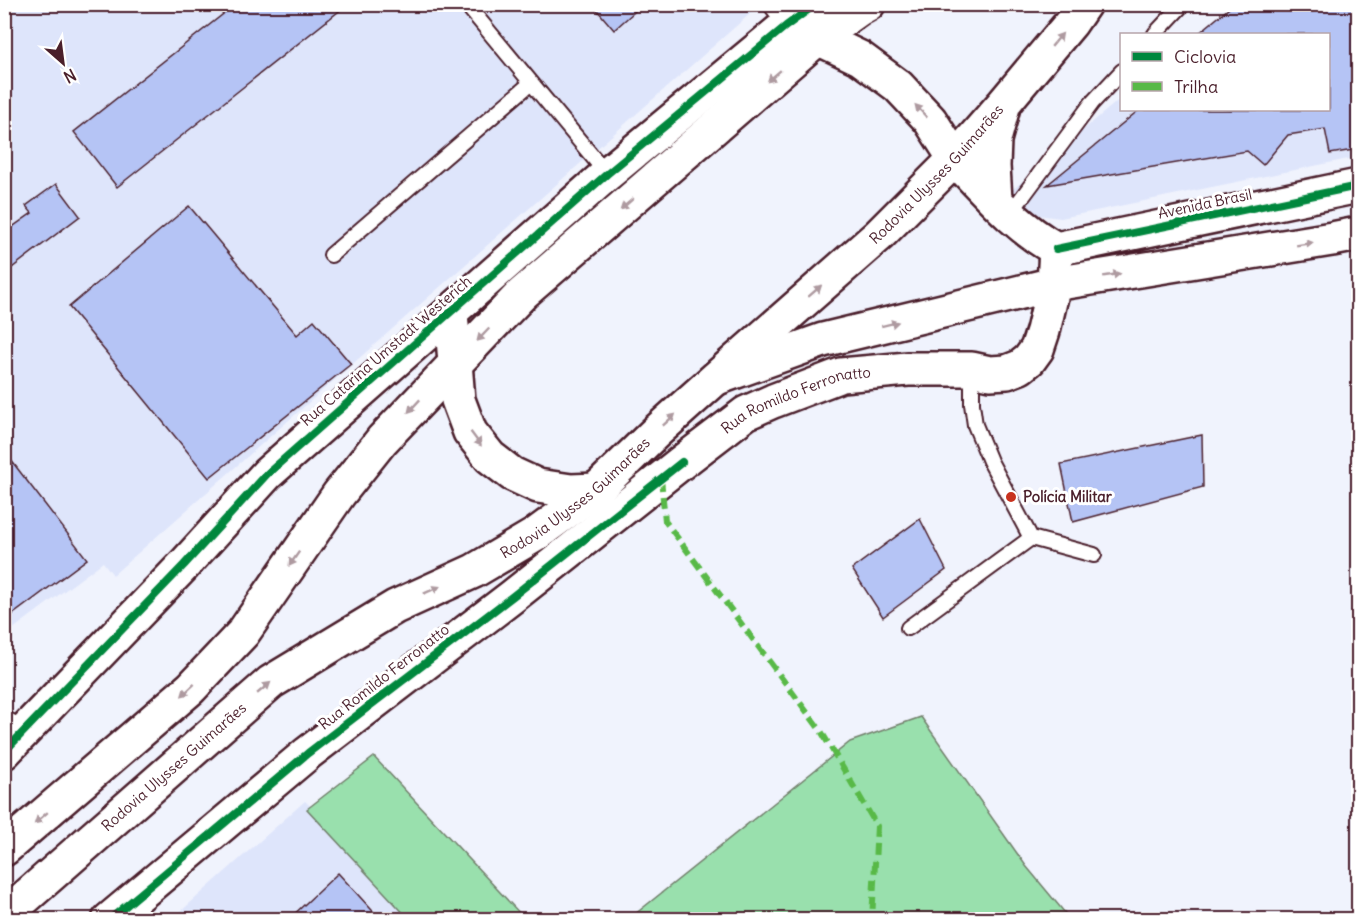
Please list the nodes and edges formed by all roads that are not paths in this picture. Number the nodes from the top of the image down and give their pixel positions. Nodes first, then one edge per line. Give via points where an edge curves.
1 (466, 4) edge
2 (816, 4) edge
3 (868, 4) edge
4 (1084, 4) edge
5 (1183, 4) edge
6 (778, 15) edge
7 (1156, 33) edge
8 (818, 38) junction
9 (1120, 73) edge
10 (531, 83) junction
11 (1004, 103) junction
12 (955, 159) junction
13 (607, 174) junction
14 (1359, 186) edge
15 (1002, 208) junction
16 (1359, 234) edge
17 (1056, 249) junction
18 (331, 255) dead end
19 (1054, 284) junction
20 (451, 313) junction
21 (454, 364) junction
22 (972, 369) junction
23 (715, 379) junction
24 (596, 490) junction
25 (1031, 538) junction
26 (1094, 555) dead end
27 (908, 628) dead end
28 (12, 733) edge
29 (4, 849) edge
30 (4, 916) edge
31 (109, 920) edge

1 - 10 lane
2 - 6 main road, Rua Catarina Umstadt Westerich
3 - 8 main road
11 -> 4 main road, Rodovia Ulysses Guimarães
5 - 7 lane
6 - 8 main road
6 - 13 main road, Rua Catarina Umstadt Westerich
12 -> 8 main road via 930,120 898,86 860,58
8 -> 21 main road via 522,294
9 - 15 lane
10 - 13 lane
10 - 18 lane
11 - 12 main road, Rodovia Ulysses Guimarães
11 - 15 main road via 994,140 993,166
12 - 15 main road
23 -> 12 main road, Rodovia Ulysses Guimarães via 879,235
13 - 20 main road, Rua Catarina Umstadt Westerich
14 - 17 main road, Avenida Brasil
15 - 17 main road via 1039,240
19 -> 16 main road
17 - 19 main road, Rua Romildo Ferronatto
19 - 22 main road, Rua Romildo Ferronatto via 1037,349 1029,360 1007,372
23 -> 19 main road via 823,340
20 - 21 main road
20 - 28 main road, Rua Catarina Umstadt Westerich via 267,474 184,565
21 -> 24 main road via 458,400 470,432 490,457 512,474 538,486
21 -> 29 main road via 382,440 339,494 243,633 191,688
22 - 25 lane via 975,425
22 - 31 main road, Rua Romildo Ferronatto via 841,375 746,413 308,753
24 -> 23 main road, Rodovia Ulysses Guimarães
30 -> 24 main road, Rodovia Ulysses Guimarães via 271,682 395,606 474,571 535,535
25 - 26 lane
25 - 27 lane

